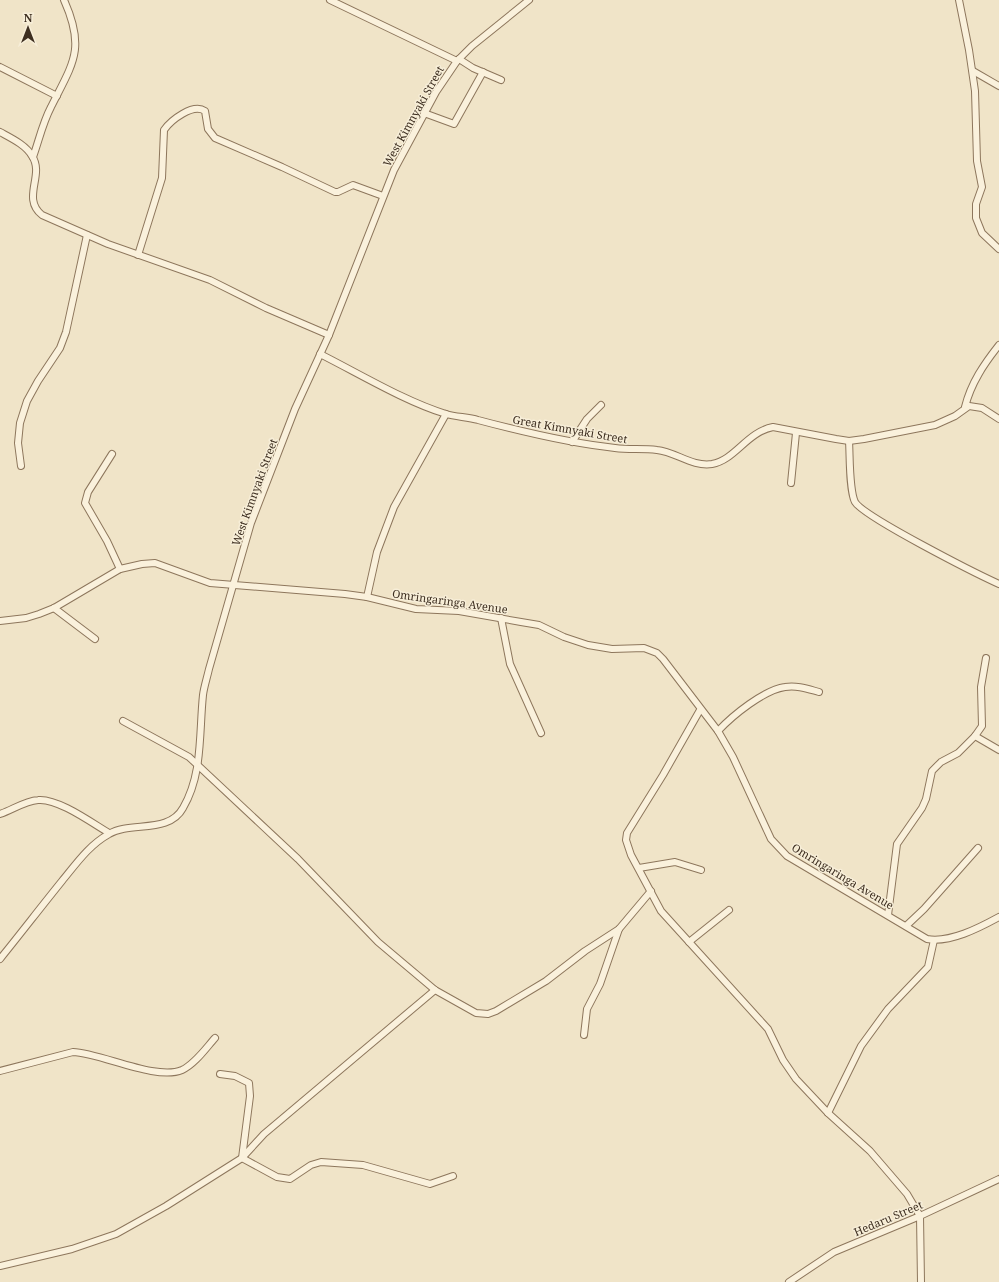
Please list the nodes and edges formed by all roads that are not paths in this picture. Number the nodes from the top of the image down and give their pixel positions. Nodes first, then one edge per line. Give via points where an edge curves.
1 (64, 0) edge
2 (330, 0) edge
3 (529, 0) edge
4 (959, 0) edge
5 (458, 60) junction
6 (0, 67) edge
7 (973, 71) junction
8 (483, 72) junction
9 (501, 80) dead end
10 (999, 86) edge
11 (57, 96) junction
12 (424, 113) junction
13 (0, 132) edge
14 (33, 157) junction
15 (383, 196) junction
16 (87, 235) junction
17 (999, 249) edge
18 (138, 255) junction
19 (329, 335) junction
20 (999, 345) edge
21 (320, 354) junction
22 (601, 405) dead end
23 (965, 407) junction
24 (446, 414) junction
25 (999, 419) edge
26 (796, 433) junction
27 (849, 441) junction
28 (572, 442) junction
29 (112, 454) dead end
30 (21, 466) dead end
31 (791, 483) dead end
32 (120, 569) junction
33 (999, 584) edge
34 (234, 586) junction
35 (367, 597) junction
36 (54, 608) junction
37 (501, 618) junction
38 (0, 621) edge
39 (95, 639) dead end
40 (986, 658) dead end
41 (819, 692) dead end
42 (700, 710) junction
43 (123, 721) dead end
44 (718, 731) junction
45 (541, 733) dead end
46 (975, 736) junction
47 (999, 750) edge
48 (198, 766) junction
49 (0, 814) edge
50 (109, 833) junction
51 (978, 848) dead end
52 (640, 868) junction
53 (701, 870) dead end
54 (651, 891) junction
55 (729, 910) dead end
56 (888, 915) junction
57 (999, 917) edge
58 (906, 926) junction
59 (619, 929) junction
60 (934, 940) junction
61 (689, 942) junction
62 (0, 959) edge
63 (435, 990) junction
64 (584, 1035) dead end
65 (216, 1038) dead end
66 (0, 1071) edge
67 (220, 1074) dead end
68 (828, 1113) junction
69 (242, 1158) junction
70 (453, 1176) dead end
71 (999, 1179) edge
72 (920, 1216) junction
73 (0, 1266) edge
74 (789, 1282) edge
75 (921, 1282) edge

1 - 11 street via 74,22 75,53 64,85
2 - 5 street
3 - 5 street, West Kimnyaki Street
4 - 7 street
5 - 8 street
5 - 12 street, West Kimnyaki Street
6 - 11 street
7 - 10 street
7 - 17 street via 977,161 982,187 976,204 976,218 982,233
8 - 9 street
8 - 12 street via 454,124
11 - 14 street
12 - 15 street, West Kimnyaki Street
13 - 14 street via 22,146
14 - 16 street via 35,174 32,197 35,209 42,215
15 - 18 street via 353,185 334,192 224,142 210,134 205,111 195,110 175,119 164,130 162,178
15 - 19 street, West Kimnyaki Street
16 - 18 street
16 - 30 street via 66,332 60,348 27,401 20,422 18,443
18 - 19 street via 210,280
19 - 21 street, West Kimnyaki Street
20 - 23 street via 974,381
21 - 24 street, Great Kimnyaki Street via 413,401
21 - 34 street, West Kimnyaki Street via 295,409 251,523
22 - 28 street via 587,419
23 - 25 street via 978,407
23 - 27 street, Great Kimnyaki Street via 955,416 935,425
24 - 28 street, Great Kimnyaki Street
24 - 35 street via 394,508 377,552
26 - 27 street, Great Kimnyaki Street
26 - 28 street, Great Kimnyaki Street via 780,428 766,429 744,442 725,460 713,464 693,462 659,450 614,448
26 - 31 street
27 - 33 street via 853,493 858,506 953,561
29 - 32 street via 88,492 85,504
32 - 34 street, Omringaringa Avenue via 155,563 198,580
32 - 36 street, Omringaringa Avenue
34 - 35 street, Omringaringa Avenue
34 - 48 street, West Kimnyaki Street via 203,693
35 - 37 street, Omringaringa Avenue via 416,609 459,610
36 - 38 street, Omringaringa Avenue via 26,618
36 - 39 street
37 - 42 street, Omringaringa Avenue via 538,625 564,638 588,645 612,649 644,648 657,653
37 - 45 street via 511,667
40 - 46 street via 982,686 982,726
41 - 44 street via 795,686 776,690 742,709
42 - 44 street, Omringaringa Avenue
42 - 52 street via 627,833 627,846
43 - 48 street via 182,752
44 - 56 street, Omringaringa Avenue via 733,757 771,839 778,847 787,856
46 - 47 street
46 - 56 street via 958,753 940,762 932,770 922,808 897,844
48 - 50 street, West Kimnyaki Street via 180,814 160,824
48 - 63 street via 298,859 378,942
49 - 50 street via 37,800 46,800 64,807
50 - 62 street, West Kimnyaki Street via 80,858
51 - 58 street
52 - 53 street via 675,862
52 - 54 street
54 - 59 street
54 - 61 street via 661,911
55 - 61 street
56 - 58 street, Omringaringa Avenue
57 - 60 street via 956,935
58 - 60 street, Omringaringa Avenue via 927,939
59 - 63 street via 513,1002 488,1014 476,1013
59 - 64 street via 600,984 586,1009
60 - 68 street via 928,967 888,1009 861,1046
61 - 68 street via 768,1029 783,1060 796,1079
63 - 69 street via 264,1134
65 - 66 street via 192,1063 183,1070 174,1072 126,1065 73,1052
67 - 69 street via 242,1078 250,1085
68 - 72 street via 888,1170
69 - 70 street via 284,1179 295,1177 311,1165 321,1162 363,1165 430,1184
69 - 73 street via 116,1234 72,1249
71 - 72 street, Hedaru Street
72 - 74 street, Hedaru Street via 834,1252
72 - 75 street

